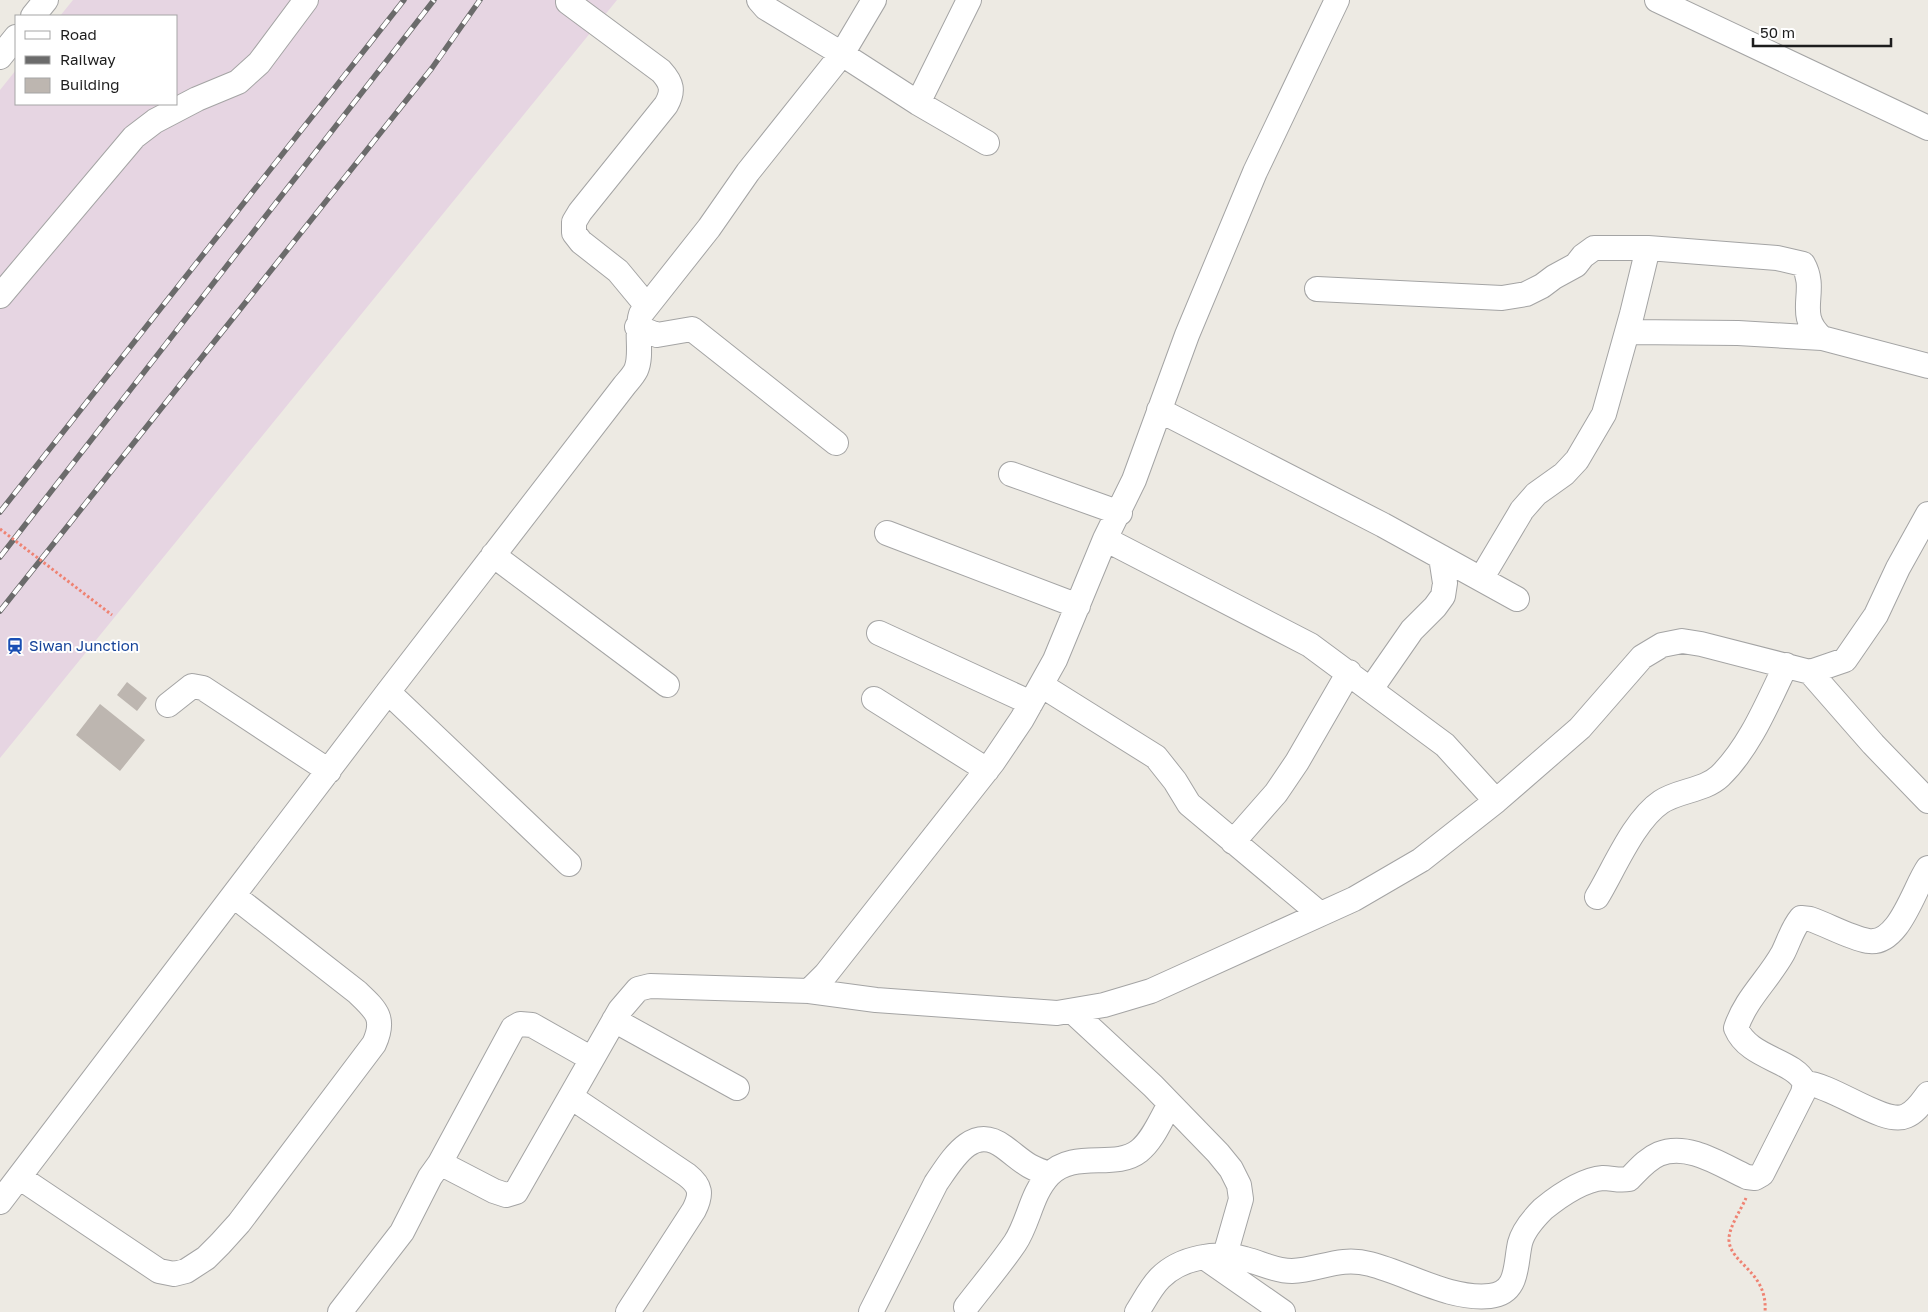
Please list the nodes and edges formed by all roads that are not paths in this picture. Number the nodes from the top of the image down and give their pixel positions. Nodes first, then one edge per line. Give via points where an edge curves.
1 (46, 0) edge
2 (306, 0) edge
3 (759, 0) edge
4 (874, 0) edge
5 (969, 0) edge
6 (1337, 0) edge
7 (1657, 0) edge
8 (568, 2) dead end
9 (34, 15) edge
10 (15, 38) edge
11 (842, 54) junction
12 (0, 57) edge
13 (918, 103) junction
14 (1928, 128) edge
15 (987, 144) dead end
16 (1648, 248) junction
17 (1316, 289) dead end
18 (0, 296) edge
19 (646, 306) junction
20 (636, 327) junction
21 (1628, 332) junction
22 (1822, 338) junction
23 (1928, 366) edge
24 (1159, 410) junction
25 (836, 443) dead end
26 (1011, 474) dead end
27 (1120, 513) junction
28 (1928, 514) edge
29 (887, 533) dead end
30 (1106, 539) junction
31 (494, 556) junction
32 (1441, 557) junction
33 (1481, 579) junction
34 (1516, 599) dead end
35 (1078, 606) junction
36 (879, 633) dead end
37 (1786, 665) junction
38 (1349, 672) junction
39 (1810, 672) junction
40 (667, 685) dead end
41 (1371, 689) junction
42 (388, 692) junction
43 (1036, 694) junction
44 (874, 699) dead end
45 (168, 705) dead end
46 (987, 770) junction
47 (329, 771) junction
48 (1496, 801) junction
49 (1928, 801) edge
50 (1233, 842) junction
51 (569, 864) dead end
52 (1928, 868) edge
53 (234, 896) junction
54 (1597, 897) dead end
55 (1320, 914) junction
56 (809, 991) junction
57 (1072, 1010) junction
58 (614, 1020) junction
59 (592, 1060) junction
60 (1805, 1083) junction
61 (737, 1088) dead end
62 (1928, 1094) edge
63 (571, 1097) junction
64 (1170, 1104) junction
65 (440, 1163) junction
66 (1050, 1174) junction
67 (20, 1177) junction
68 (0, 1202) edge
69 (1214, 1256) junction
70 (966, 1307) dead end
71 (340, 1312) edge
72 (628, 1312) edge
73 (871, 1312) edge
74 (1137, 1312) edge
75 (1283, 1312) edge

1 - 9 street
2 - 18 street via 259,63 238,82 197,99 134,137
3 - 11 street via 766,8
4 - 11 street
5 - 13 street
6 - 24 street via 1255,172 1186,335
7 - 14 street
8 - 19 street via 661,71 672,88 666,105 574,222 574,233 581,242 618,271
10 - 12 street
11 - 13 street
11 - 19 street
13 - 15 street
16 - 17 street via 1594,248 1576,266 1554,276 1542,286 1526,294 1502,298
16 - 21 street
16 - 22 street via 1777,258 1803,264 1809,275 1807,317 1811,329
19 - 20 street
20 - 25 street via 656,334 692,329
20 - 31 street via 636,369
21 - 22 street
21 - 33 street via 1607,406 1590,441 1564,474 1536,494 1522,510
22 - 23 street
24 - 27 street
24 - 32 street
26 - 27 street
27 - 30 street
28 - 39 street via 1860,641 1845,660
29 - 35 street
30 - 35 street
30 - 38 street via 1310,645
31 - 40 street
31 - 42 street
32 - 33 street
32 - 41 street via 1442,596 1412,630
33 - 34 street
35 - 43 street via 1055,660
36 - 43 street
37 - 39 street
37 - 48 street via 1701,644 1662,645 1642,657 1580,728
37 - 54 street via 1757,724 1720,777 1661,802 1628,843
38 - 41 street
38 - 50 street via 1298,762
39 - 49 street
41 - 48 street via 1445,745
42 - 47 street
42 - 51 street
43 - 46 street
43 - 50 street via 1156,757 1176,781 1189,804
44 - 46 street
45 - 47 street via 192,686 203,688
46 - 56 street via 826,974
47 - 53 street
48 - 55 street via 1408,868 1376,888
50 - 55 street
52 - 60 street via 1902,919 1891,933 1880,939 1869,941 1801,918 1794,926 1784,952 1746,1002 1736,1028 1739,1036 1750,1047 1795,1073
53 - 67 street
53 - 67 street via 357,992 380,1019 380,1032 374,1044 239,1223 206,1258 186,1271 174,1274 159,1271
55 - 57 street via 1151,991 1104,1005
56 - 57 street via 986,1010 1038,1013
56 - 58 street via 650,986 638,989
57 - 64 street
58 - 59 street
58 - 61 street
59 - 63 street
59 - 65 street via 532,1025 520,1024 512,1028
60 - 62 street via 1822,1085 1893,1118 1905,1117
60 - 69 street via 1762,1174 1755,1178 1747,1177 1684,1150 1659,1154 1629,1179 1592,1180 1573,1188 1532,1221 1520,1243 1516,1273 1504,1293 1478,1296 1443,1289 1369,1264 1343,1261 1294,1271
63 - 65 street via 516,1192 506,1195 494,1191
63 - 72 street via 687,1175 697,1183 700,1191 694,1210
64 - 66 street via 1150,1139 1138,1152 1121,1158 1078,1160
64 - 69 street via 1218,1153 1239,1186 1238,1215
65 - 71 street via 402,1232
66 - 70 street via 1039,1188 1015,1243
66 - 73 street via 1030,1168 1003,1146 990,1140 978,1138 969,1142 936,1183
67 - 68 street
69 - 74 street via 1183,1263 1160,1278
69 - 75 street

